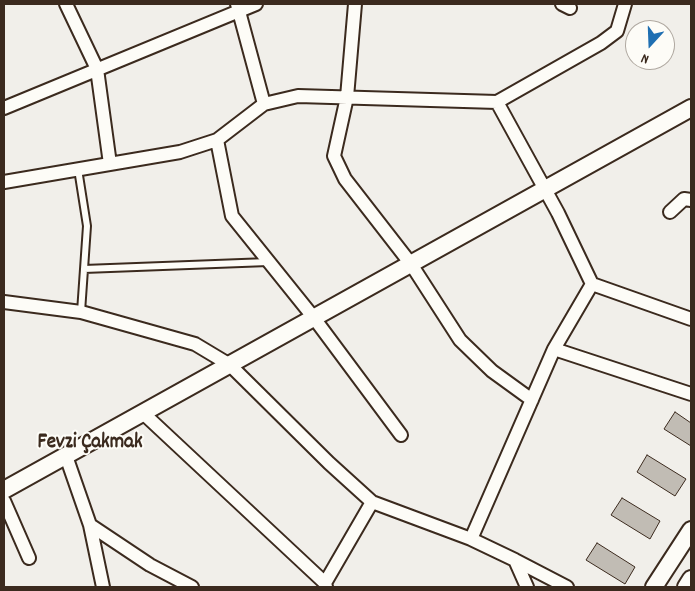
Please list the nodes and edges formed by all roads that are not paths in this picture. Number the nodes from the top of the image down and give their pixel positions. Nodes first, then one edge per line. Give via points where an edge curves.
1 (66, 4) edge
2 (256, 4) edge
3 (355, 4) edge
4 (625, 4) edge
5 (238, 7) edge
6 (97, 69) junction
7 (347, 97) junction
8 (497, 102) junction
9 (264, 104) junction
10 (4, 108) edge
11 (691, 108) edge
12 (217, 140) junction
13 (110, 164) junction
14 (78, 169) junction
15 (4, 182) edge
16 (546, 189) junction
17 (691, 200) edge
18 (670, 212) dead end
19 (268, 262) junction
20 (411, 264) junction
21 (84, 269) junction
22 (592, 284) junction
23 (4, 302) edge
24 (81, 312) junction
25 (314, 318) junction
26 (691, 319) edge
27 (554, 349) junction
28 (230, 365) junction
29 (691, 394) edge
30 (532, 400) junction
31 (143, 413) junction
32 (401, 435) dead end
33 (66, 456) junction
34 (4, 490) edge
35 (4, 500) edge
36 (372, 502) junction
37 (90, 525) junction
38 (691, 530) edge
39 (471, 539) junction
40 (29, 558) dead end
41 (514, 560) junction
42 (691, 579) edge
43 (325, 585) edge
44 (104, 587) edge
45 (192, 587) edge
46 (527, 587) edge
47 (567, 587) edge
48 (654, 587) edge
49 (686, 587) edge

1 - 6 street
2 - 5 street
3 - 7 street
4 - 8 street via 617,31 612,35
5 - 6 street
5 - 9 street
6 - 10 street
6 - 13 street
7 - 8 street
7 - 9 street via 298,96
7 - 20 street via 334,156 344,179
8 - 16 street
9 - 12 street
11 - 16 street
12 - 13 street via 180,152
12 - 19 street via 232,216
13 - 14 street
14 - 15 street
14 - 21 lane via 87,226
16 - 20 street
16 - 22 street
17 - 18 street via 684,199
19 - 21 lane
19 - 25 street
20 - 25 street
20 - 30 street via 460,340 492,371
21 - 24 lane
22 - 26 street
22 - 27 street
23 - 24 street
24 - 28 street via 195,344
25 - 28 street
25 - 32 street
27 - 29 street
27 - 30 street
28 - 31 street
28 - 36 street
30 - 39 street
31 - 33 street
31 - 43 street
33 - 34 street
33 - 37 street
35 - 40 street
36 - 39 street
36 - 43 street
37 - 44 street
37 - 45 street via 150,565
38 - 48 street
39 - 41 street
41 - 46 street
41 - 47 street
42 - 49 street

